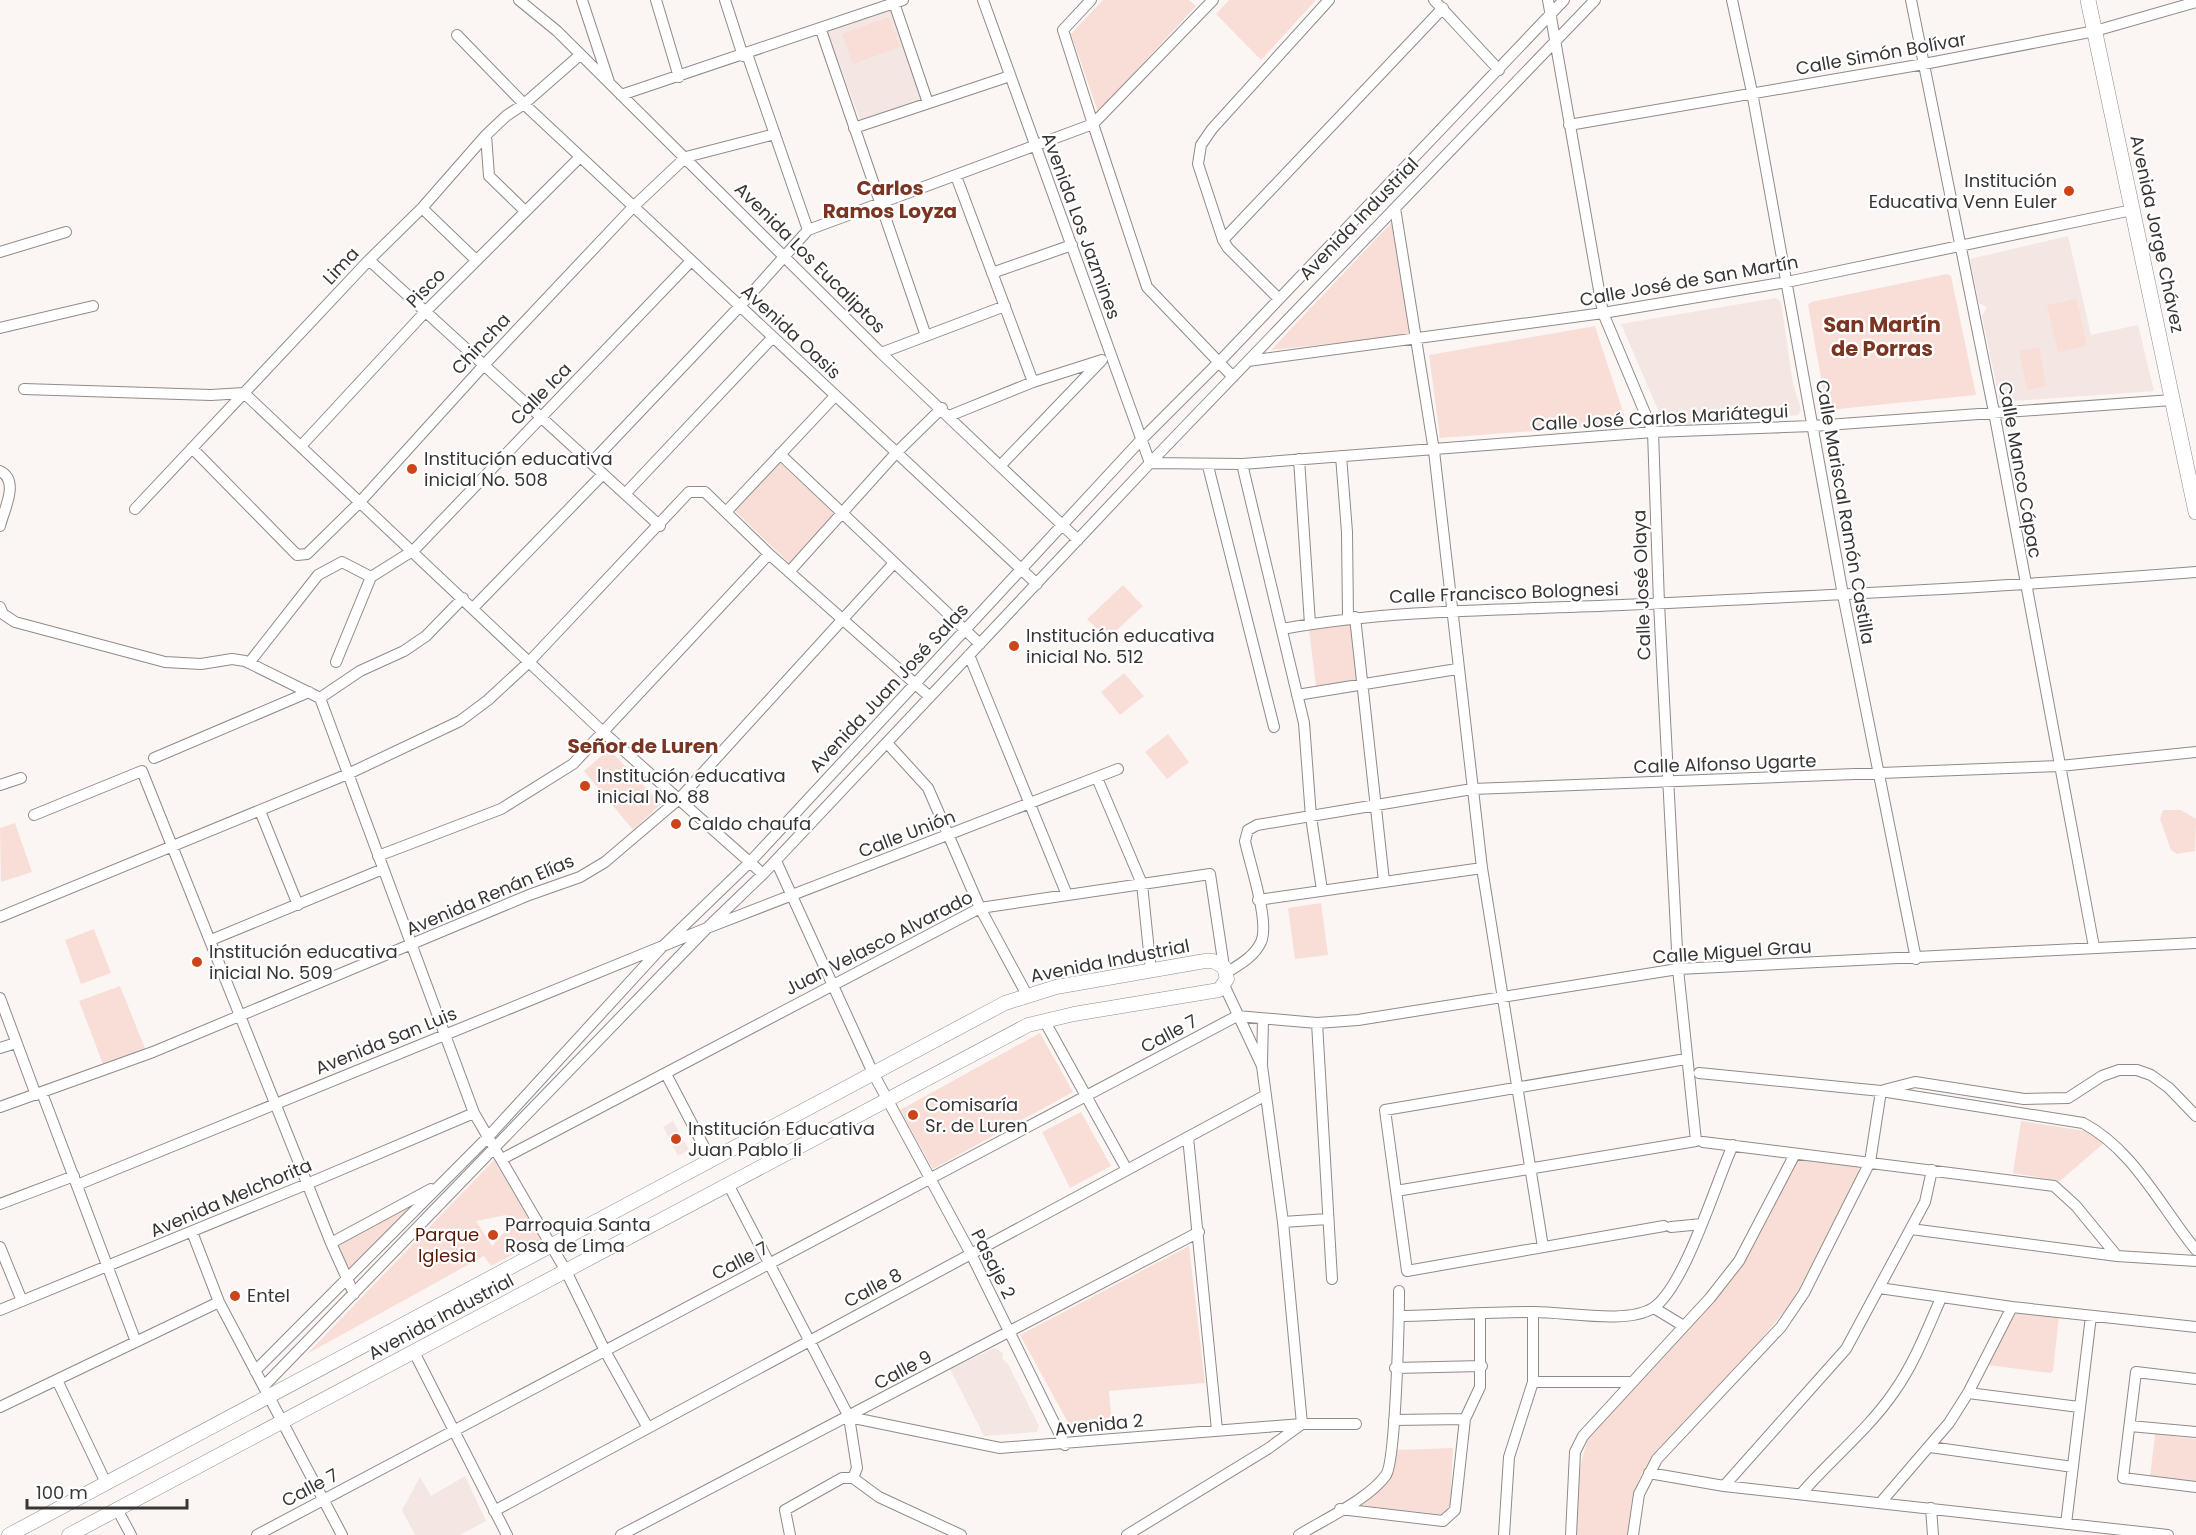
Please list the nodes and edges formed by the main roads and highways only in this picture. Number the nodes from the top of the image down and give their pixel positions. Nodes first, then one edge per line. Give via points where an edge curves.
1 (2088, 0) edge
2 (2196, 512) edge

1 - 2 main road, Avenida Jorge Chávez

